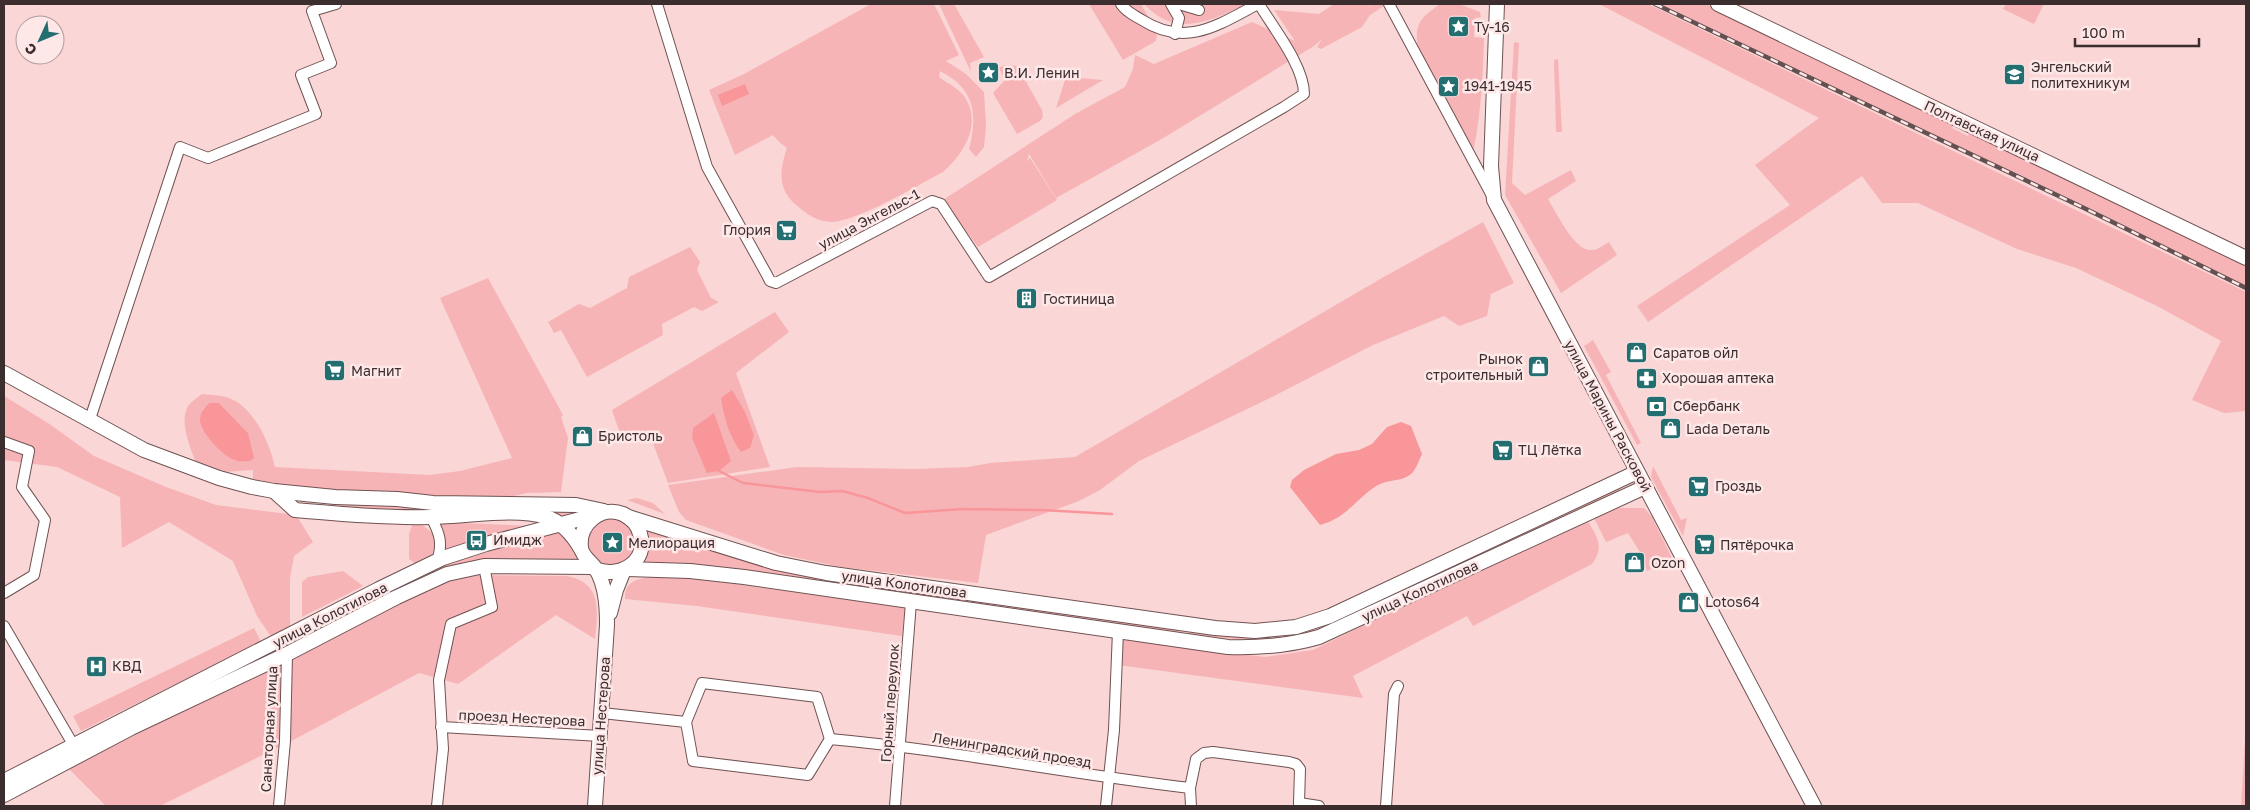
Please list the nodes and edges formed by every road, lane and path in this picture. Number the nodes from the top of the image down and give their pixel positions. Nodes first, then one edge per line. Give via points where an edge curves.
1 (336, 4) edge
2 (657, 4) edge
3 (1171, 4) edge
4 (1179, 4) edge
5 (1259, 4) edge
6 (1389, 4) edge
7 (1497, 4) edge
8 (1718, 4) edge
9 (1123, 7) edge
10 (1199, 10) dead end
11 (1175, 34) junction
12 (1494, 200) junction
13 (2246, 258) edge
14 (4, 373) edge
15 (89, 422) junction
16 (4, 442) edge
17 (1637, 472) junction
18 (1645, 487) junction
19 (274, 491) junction
20 (603, 513) junction
21 (628, 516) junction
22 (432, 517) junction
23 (561, 524) junction
24 (581, 549) junction
25 (437, 562) junction
26 (484, 566) junction
27 (594, 568) junction
28 (626, 569) junction
29 (4, 593) edge
30 (911, 602) junction
31 (1186, 624) junction
32 (4, 626) edge
33 (607, 626) junction
34 (1118, 631) junction
35 (1184, 640) junction
36 (287, 654) junction
37 (1398, 686) dead end
38 (602, 713) junction
39 (686, 722) junction
40 (441, 727) junction
41 (600, 736) junction
42 (830, 739) junction
43 (901, 746) junction
44 (76, 751) junction
45 (1108, 779) junction
46 (4, 781) edge
47 (1190, 788) junction
48 (4, 795) edge
49 (1299, 804) edge
50 (279, 806) edge
51 (437, 806) edge
52 (595, 806) edge
53 (896, 806) edge
54 (1106, 806) edge
55 (1191, 806) edge
56 (1319, 806) edge
57 (1386, 806) edge
58 (1814, 806) edge

1 - 15 street via 312,11 331,63 301,75 316,114 208,158 180,147
2 - 5 street, улица Энгельс-1 via 707,167 767,275 776,283 932,201 941,204 989,277 1284,107 1304,94 1304,84
3 - 11 street via 1179,18
4 - 10 street
5 - 11 street, улица Энгельс-1 via 1212,29
6 - 12 street
7 - 12 main road, улица Марины Расковой via 1491,166
8 - 13 main road, Полтавская улица
9 - 11 street, улица Энгельс-1 via 1149,25
12 - 17 main road, улица Марины Расковой
14 - 15 main road
15 - 19 main road via 180,465
16 - 29 street via 29,451 22,487 45,520 34,575
17 - 18 main road, улица Марины Расковой
17 - 31 main road, улица Колотилова via 1330,616 1296,627 1255,631
18 - 35 main road, улица Колотилова via 1319,638 1262,648
18 - 58 main road, улица Марины Расковой
19 - 20 main road via 433,503 576,504
19 - 22 main road via 295,510
20 - 21 main road, улица Колотилова via 618,512
20 - 23 main road, улица Колотилова
20 - 24 main road via 590,520 584,528
21 - 28 main road via 636,524 642,543 635,562
21 - 31 main road, улица Колотилова via 776,563 826,573
22 - 23 main road via 532,514
22 - 25 street via 441,538
23 - 24 main road
23 - 25 main road, улица Колотилова via 486,544
24 - 27 main road
25 - 44 main road, улица Колотилова via 379,589
26 - 27 main road, улица Колотилова
26 - 36 main road, улица Колотилова via 466,568 426,583
26 - 40 street via 492,607 451,624 439,680
27 - 28 main road, улица Колотилова via 611,573
27 - 33 main road, улица Нестерова via 606,598
28 - 30 main road, улица Колотилова via 744,577
28 - 33 main road, улица Нестерова via 616,590
30 - 34 main road, улица Колотилова
30 - 43 street, Горный переулок
31 - 35 main road
32 - 44 street
33 - 38 main road, улица Нестерова
34 - 35 main road, улица Колотилова
34 - 45 street via 1114,730
36 - 44 main road, улица Колотилова
36 - 50 street, Санаторная улица via 285,741
37 - 57 street via 1394,694
38 - 39 street
38 - 41 main road, улица Нестерова
39 - 42 street via 693,761 808,775
39 - 42 street via 702,683 817,697
40 - 41 street, проезд Нестерова
40 - 51 street via 443,749
41 - 52 main road, улица Нестерова
42 - 43 street, Ленинградский проезд
43 - 45 street, Ленинградский проезд
43 - 53 street, Горный переулок
44 - 46 main road, улица Колотилова
44 - 48 main road, улица Колотилова
45 - 47 street, Ленинградский проезд
45 - 54 street
47 - 49 street via 1196,759 1204,753 1289,762 1300,769
47 - 55 street
49 - 56 street

